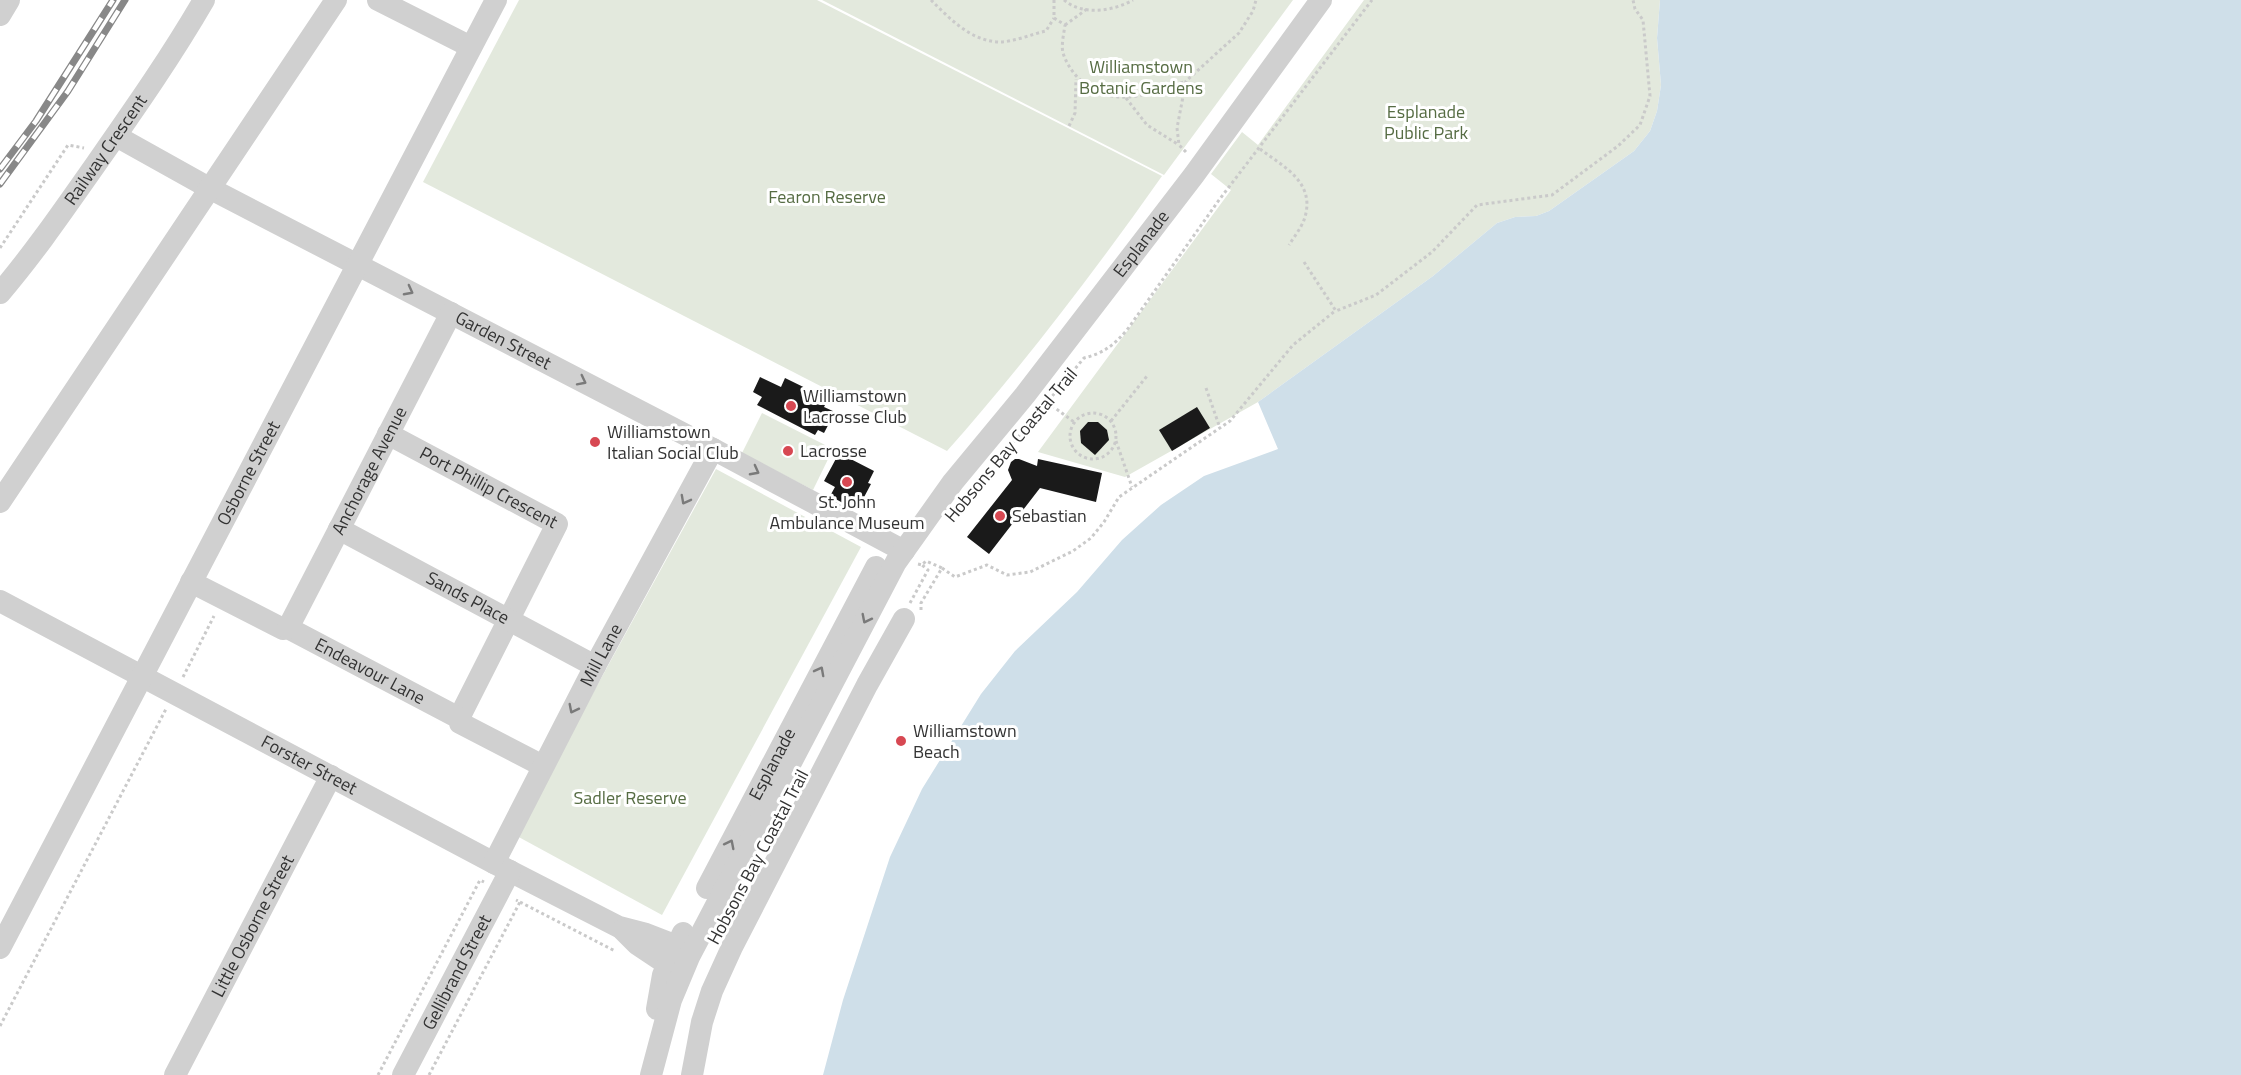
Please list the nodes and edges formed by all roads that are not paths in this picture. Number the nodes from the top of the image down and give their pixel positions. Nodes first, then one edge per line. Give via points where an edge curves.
1 (9, 0) edge
2 (204, 0) edge
3 (336, 0) edge
4 (378, 0) edge
5 (496, 0) edge
6 (1321, 0) edge
7 (0, 15) edge
8 (471, 47) junction
9 (116, 136) junction
10 (211, 189) junction
11 (357, 264) junction
12 (0, 293) edge
13 (451, 313) junction
14 (388, 434) junction
15 (713, 448) junction
16 (0, 502) edge
17 (339, 529) junction
18 (903, 553) junction
19 (191, 582) junction
20 (0, 602) edge
21 (913, 616) road end
22 (510, 619) junction
23 (288, 628) junction
24 (595, 666) junction
25 (142, 677) junction
26 (459, 718) junction
27 (543, 766) junction
28 (331, 776) junction
29 (502, 867) junction
30 (0, 948) edge
31 (677, 954) junction
32 (175, 1075) edge
33 (403, 1075) edge
34 (651, 1075) edge
35 (692, 1075) edge

1 - 7 street
2 - 9 street, Railway Crescent
3 - 10 street
4 - 8 street
5 - 8 street, Osborne Street
6 - 18 street, Esplanade via 1199,167 1025,395 953,482
8 - 11 street, Osborne Street
9 - 10 street, Garden Street
9 - 12 street, Railway Crescent via 30,258
10 - 11 street, Garden Street
10 - 16 street
11 -> 13 street, Garden Street
11 - 19 street, Osborne Street
13 - 14 street, Anchorage Avenue
13 -> 15 street, Garden Street
14 - 17 street, Anchorage Avenue
14 - 22 street, Port Phillip Crescent via 557,524
15 -> 18 street, Garden Street
15 -> 24 street, Mill Lane
17 - 22 street, Sands Place
17 - 23 street, Anchorage Avenue
18 - 31 street, Esplanade via 867,582
19 - 23 street, Endeavour Lane via 283,629
19 - 25 street, Osborne Street
20 - 25 street, Forster Street
21 - 35 street, Hobsons Bay Coastal Trail via 867,685 732,947 702,1022
22 - 24 street, Sands Place
22 - 26 street, Port Phillip Crescent
23 - 26 street, Endeavour Lane
24 -> 27 street, Mill Lane
25 - 28 street, Forster Street
25 - 30 street, Osborne Street
26 - 27 street, Endeavour Lane via 460,723
27 - 29 street, Mill Lane
28 - 29 street, Forster Street
28 - 32 street, Little Osborne Street
29 - 31 street, Forster Street via 619,927 646,933
29 - 33 street, Gellibrand Street
31 - 34 street, Esplanade via 659,990

